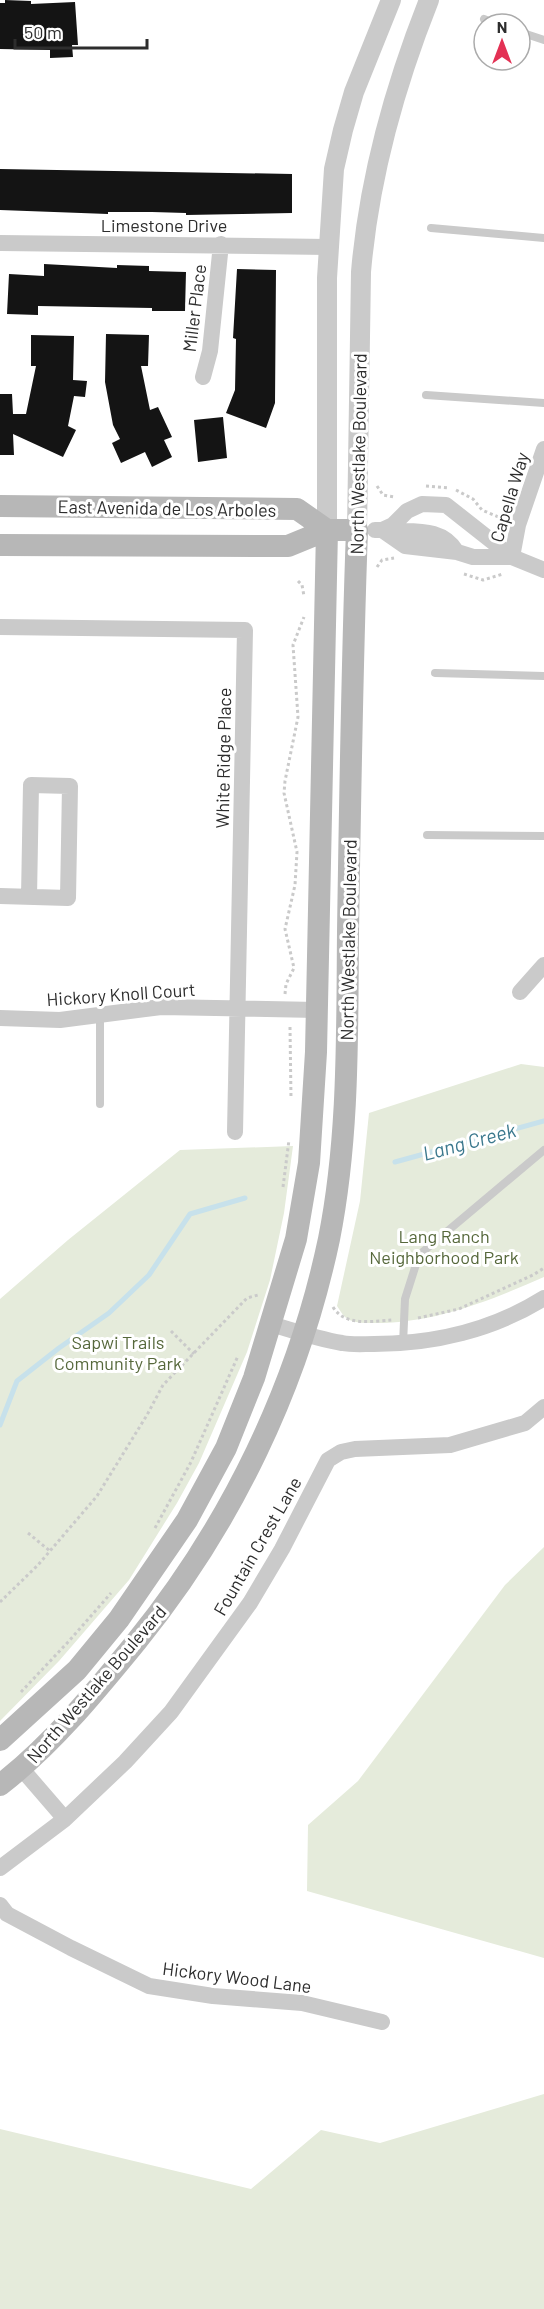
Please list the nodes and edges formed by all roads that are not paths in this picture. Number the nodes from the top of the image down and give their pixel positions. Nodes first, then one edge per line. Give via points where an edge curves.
1 (391, 0) edge
2 (429, 0) edge
3 (431, 228) dead end
4 (544, 238) edge
5 (0, 243) edge
6 (221, 244) junction
7 (328, 247) junction
8 (203, 377) dead end
9 (426, 395) dead end
10 (544, 403) edge
11 (544, 449) edge
12 (0, 506) edge
13 (464, 520) junction
14 (327, 530) junction
15 (357, 530) junction
16 (382, 530) junction
17 (0, 545) edge
18 (457, 552) junction
19 (512, 557) junction
20 (544, 570) edge
21 (0, 627) edge
22 (435, 673) dead end
23 (544, 676) edge
24 (427, 835) dead end
25 (544, 836) edge
26 (0, 896) edge
27 (29, 897) junction
28 (544, 965) edge
29 (520, 992) dead end
30 (239, 1008) junction
31 (317, 1010) junction
32 (100, 1015) junction
33 (0, 1018) edge
34 (100, 1104) dead end
35 (235, 1132) dead end
36 (544, 1150) edge
37 (544, 1298) edge
38 (271, 1324) junction
39 (304, 1334) junction
40 (403, 1344) junction
41 (544, 1407) edge
42 (0, 1740) edge
43 (21, 1768) junction
44 (0, 1785) edge
45 (65, 1819) junction
46 (0, 1868) edge
47 (0, 1905) edge
48 (382, 2022) dead end

1 - 7 street, North Westlake Boulevard via 343,130 334,169
2 - 15 street, North Westlake Boulevard via 395,90 363,244
3 - 4 lane
5 - 6 street, Limestone Drive
6 - 7 street, Limestone Drive
6 - 8 street, Miller Place via 210,351
7 - 14 street, North Westlake Boulevard
9 - 10 lane
11 - 19 street, Capella Way via 518,525
12 - 14 main road, East Avenida de Los Arboles via 297,509
13 - 16 street via 446,505 422,504
13 - 18 street
13 - 19 street
14 - 15 main road, East Avenida de Los Arboles
14 - 17 main road, East Avenida de Los Arboles via 288,546
14 - 31 main road, North Westlake Boulevard
15 - 16 street, East Avenida de Los Arboles
15 - 39 main road, North Westlake Boulevard via 350,746 347,1074 329,1236
16 - 18 street via 405,546
18 - 19 street via 473,557
19 - 20 street
21 - 30 street, White Ridge Place via 245,630
22 - 23 lane
24 - 25 lane
26 - 27 street
27 - 27 street via 31,785 70,786 68,898
28 - 29 street
30 - 31 street, Hickory Knoll Court
30 - 32 street, Hickory Knoll Court via 161,1007
30 - 35 street, White Ridge Place
31 - 38 main road, North Westlake Boulevard via 309,1163 296,1239
32 - 33 street, Hickory Knoll Court via 60,1020
32 - 34 lane
36 - 40 lane via 419,1255 405,1299
37 - 40 street via 509,1317 461,1333
38 - 39 street
38 - 42 main road, North Westlake Boulevard via 226,1448 161,1560 77,1670
39 - 40 street via 344,1343
39 - 43 main road, North Westlake Boulevard via 245,1476 172,1598 120,1662
41 - 45 street, Fountain Crest Lane via 525,1423 450,1445 355,1449 328,1460 250,1603 184,1695 124,1762
43 - 44 main road, North Westlake Boulevard
43 - 45 street
45 - 46 street, Fountain Crest Lane
47 - 48 street, Hickory Wood Lane via 7,1914 149,1986 302,2003

